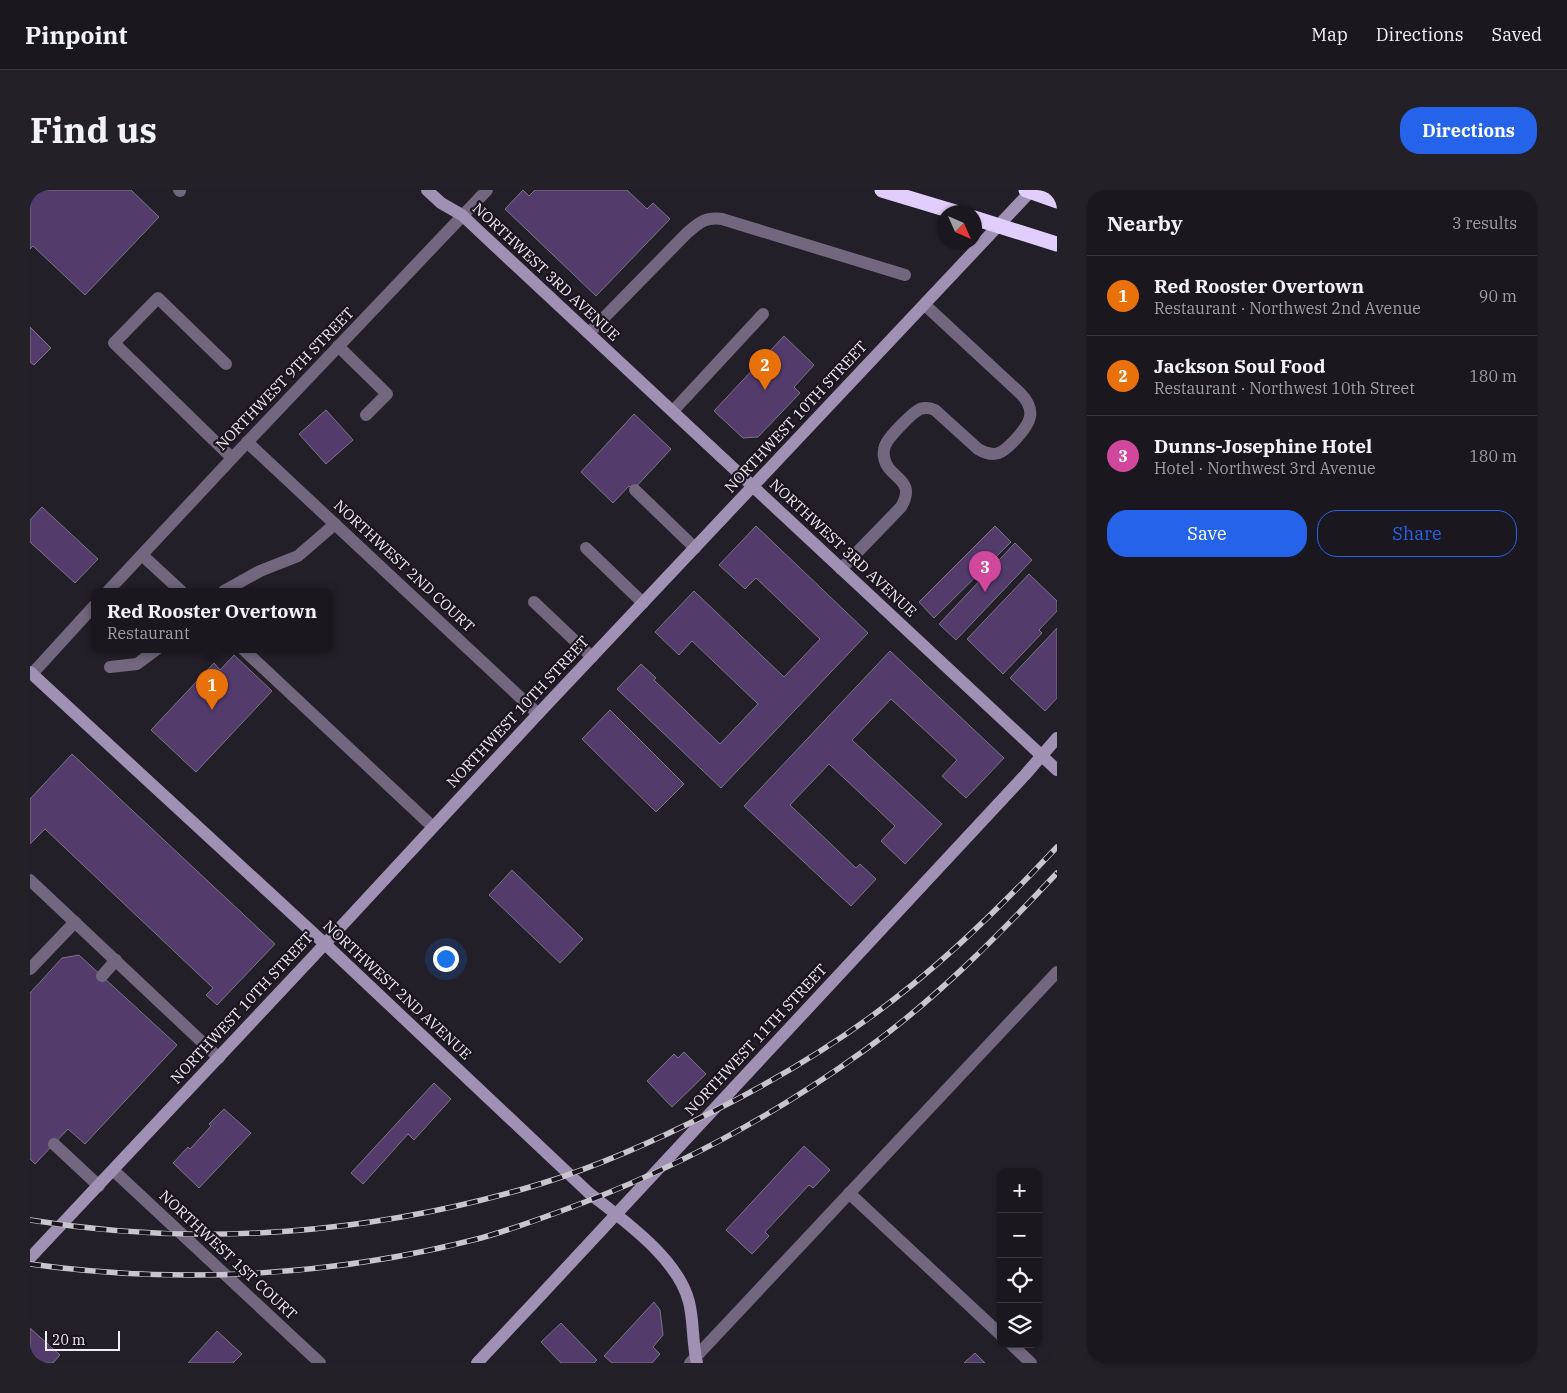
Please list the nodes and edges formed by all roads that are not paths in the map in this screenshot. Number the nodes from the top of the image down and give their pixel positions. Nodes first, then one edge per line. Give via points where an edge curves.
1 (427, 190) edge
2 (487, 190) edge
3 (882, 190) edge
4 (1026, 190) edge
5 (1032, 190) edge
6 (1057, 201) edge
7 (937, 207) edge
8 (462, 215) junction
9 (982, 221) edge
10 (1057, 244) edge
11 (905, 275) dead end
12 (925, 305) junction
13 (763, 314) dead end
14 (589, 333) junction
15 (338, 346) junction
16 (226, 364) dead end
17 (673, 411) junction
18 (366, 415) dead end
19 (247, 442) junction
20 (232, 458) junction
21 (753, 486) junction
22 (636, 490) dead end
23 (335, 524) junction
24 (586, 548) dead end
25 (695, 548) junction
26 (142, 555) junction
27 (840, 569) junction
28 (111, 588) edge
29 (178, 588) edge
30 (229, 588) edge
31 (534, 602) dead end
32 (643, 603) junction
33 (91, 609) edge
34 (152, 653) edge
35 (247, 653) edge
36 (592, 657) junction
37 (110, 667) dead end
38 (31, 673) edge
39 (538, 714) junction
40 (1057, 738) edge
41 (1042, 756) junction
42 (1057, 770) edge
43 (433, 827) junction
44 (30, 880) edge
45 (75, 922) junction
46 (325, 944) junction
47 (116, 960) junction
48 (30, 969) edge
49 (1057, 972) edge
50 (102, 976) dead end
51 (219, 1058) junction
52 (54, 1144) dead end
53 (113, 1170) junction
54 (99, 1186) junction
55 (849, 1193) junction
56 (617, 1215) junction
57 (30, 1258) edge
58 (997, 1330) edge
59 (1015, 1348) edge
60 (694, 1361) edge
61 (320, 1363) edge
62 (477, 1363) edge
63 (1031, 1363) edge

1 - 8 street, NORTHWEST 3RD AVENUE via 440,203
2 - 8 street, NORTHWEST 9TH STREET
3 - 7 highway
4 - 6 highway
5 - 12 street, NORTHWEST 10TH STREET
8 - 14 street, NORTHWEST 3RD AVENUE
8 - 15 street, NORTHWEST 9TH STREET
9 - 10 highway
11 - 14 street via 711,218 687,233
12 - 21 street, NORTHWEST 10TH STREET
12 - 27 street via 1026,399 1030,419 1006,450 987,454 935,410 920,409 889,439 885,448 888,467 904,485 905,500
13 - 17 street
14 - 17 street, NORTHWEST 3RD AVENUE
15 - 18 street via 387,394
15 - 19 street, NORTHWEST 9TH STREET
16 - 20 street via 158,298 114,343
17 - 21 street, NORTHWEST 3RD AVENUE
19 - 20 street, NORTHWEST 9TH STREET
19 - 23 street, NORTHWEST 2ND COURT
20 - 26 street, NORTHWEST 9TH STREET
21 - 25 street, NORTHWEST 10TH STREET
21 - 27 street, NORTHWEST 3RD AVENUE
22 - 25 street
23 - 30 street via 298,556
23 - 39 street, NORTHWEST 2ND COURT
24 - 32 street
25 - 32 street, NORTHWEST 10TH STREET
26 - 28 street, NORTHWEST 9TH STREET
26 - 29 street
27 - 41 street, NORTHWEST 3RD AVENUE
31 - 36 street
32 - 36 street, NORTHWEST 10TH STREET
33 - 38 street
34 - 37 street via 137,664
35 - 43 street
36 - 39 street, NORTHWEST 10TH STREET
38 - 46 street, NORTHWEST 2ND AVENUE
39 - 43 street, NORTHWEST 10TH STREET
40 - 41 street, NORTHWEST 11TH STREET
41 - 42 street, NORTHWEST 3RD AVENUE
41 - 56 street, NORTHWEST 11TH STREET
43 - 46 street, NORTHWEST 10TH STREET
44 - 45 street
45 - 47 street
45 - 48 street
46 - 51 street, NORTHWEST 10TH STREET
46 - 56 street, NORTHWEST 2ND AVENUE via 548,1155
47 - 50 street
47 - 51 street
49 - 55 street
51 - 53 street, NORTHWEST 10TH STREET
52 - 54 street
53 - 54 street, NORTHWEST 10TH STREET
53 - 61 street, NORTHWEST 1ST COURT
54 - 57 street, NORTHWEST 10TH STREET
55 - 58 street
55 - 60 street
56 - 60 street, NORTHWEST 2ND AVENUE via 669,1264 684,1288 689,1302
56 - 62 street, NORTHWEST 11TH STREET
59 - 63 street

